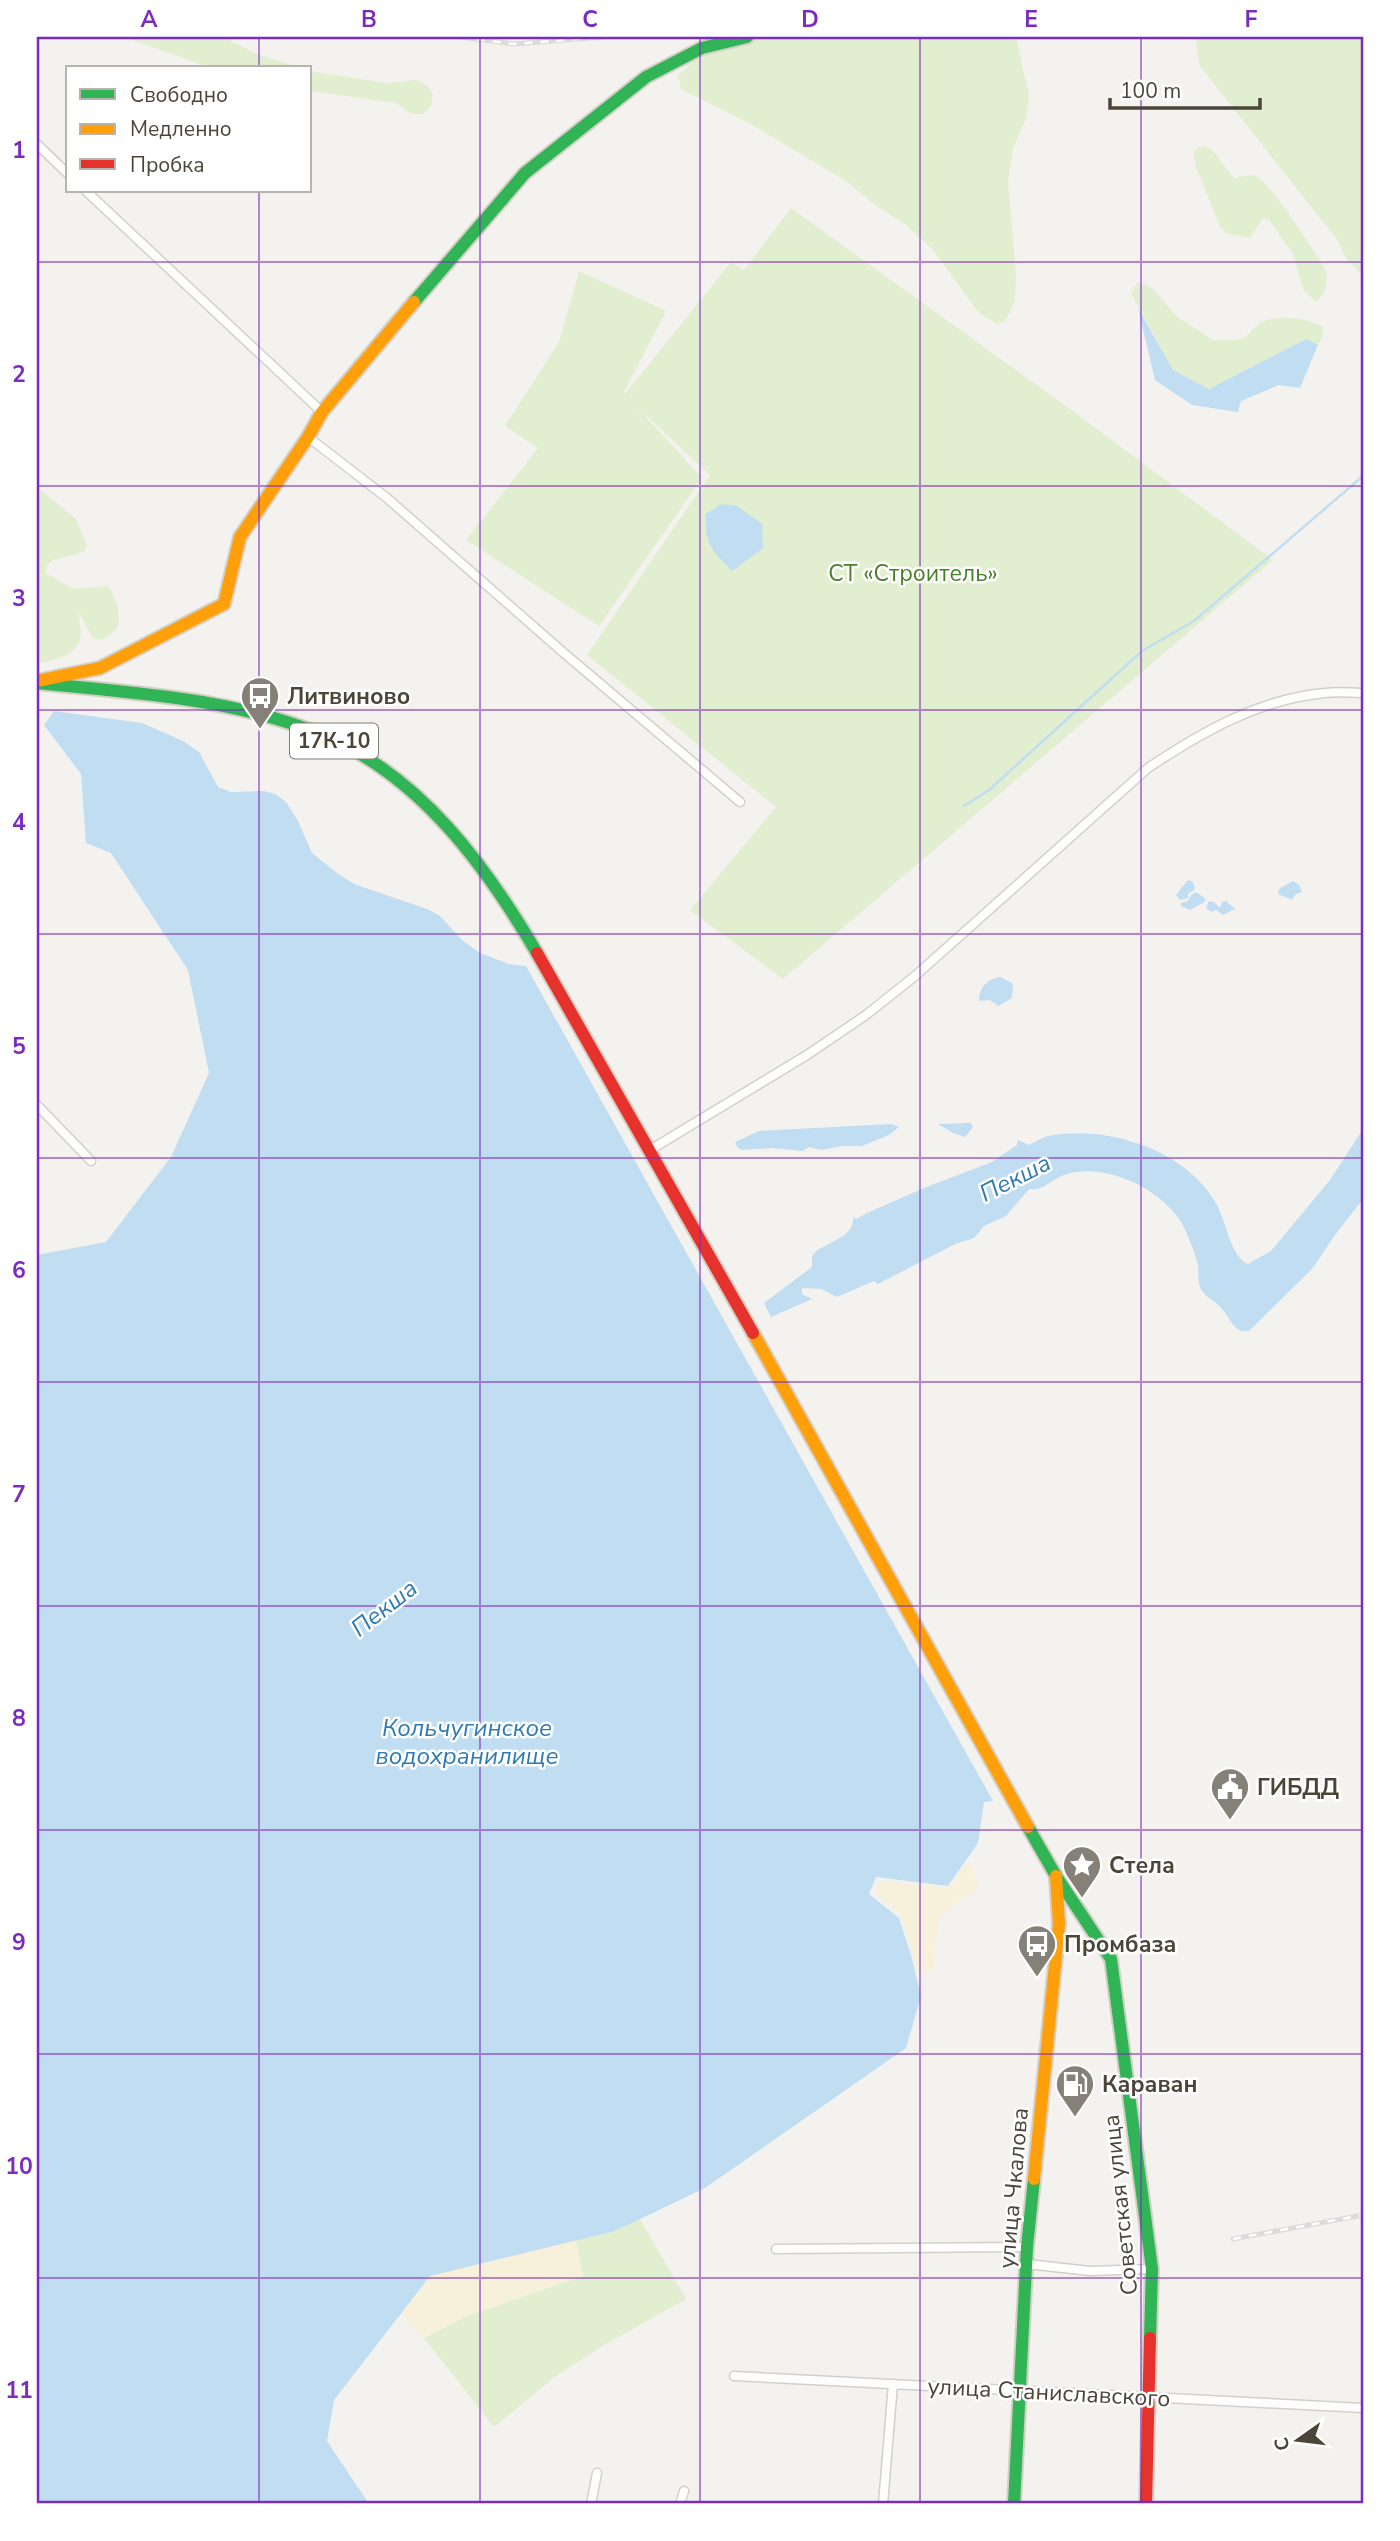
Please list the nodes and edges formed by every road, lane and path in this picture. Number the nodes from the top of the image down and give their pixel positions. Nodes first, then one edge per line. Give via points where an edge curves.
1 (747, 37) edge
2 (37, 144) edge
3 (66, 172) edge
4 (87, 192) edge
5 (322, 412) junction
6 (308, 438) junction
7 (37, 682) edge
8 (1363, 693) edge
9 (740, 802) dead end
10 (37, 1105) edge
11 (650, 1150) junction
12 (91, 1161) dead end
13 (1056, 1876) junction
14 (1027, 2247) junction
15 (776, 2249) dead end
16 (1027, 2264) junction
17 (1152, 2269) junction
18 (734, 2376) dead end
19 (893, 2384) junction
20 (1020, 2391) junction
21 (1149, 2397) junction
22 (1363, 2408) edge
23 (597, 2473) dead end
24 (684, 2491) dead end
25 (591, 2504) edge
26 (680, 2504) edge
27 (883, 2504) edge
28 (1014, 2504) edge
29 (1146, 2504) edge

1 - 5 main road via 702,48 646,77 526,173
2 - 3 street
4 - 5 street
5 - 6 main road
6 - 7 main road via 240,537 224,604 100,668
6 - 9 street via 387,498
7 - 11 main road, Советская улица / 17К-10 via 228,708 314,732 362,755 413,795 471,853 539,959
8 - 11 street via 1326,692 1285,700 1224,722 1169,754 866,1015
10 - 12 street
11 - 13 main road, Советская улица
13 - 14 main road, улица Чкалова via 1059,1924
13 - 17 main road, Советская улица via 1111,1959
14 - 15 street
14 - 16 main road, улица Чкалова
16 - 17 street via 1090,2271
16 - 20 main road, улица Чкалова
17 - 21 main road, Советская улица
18 - 19 street, улица Станиславского
19 - 20 street, улица Станиславского
19 - 27 street
20 - 21 street, улица Станиславского
20 - 28 main road, улица Чкалова
21 - 22 street, улица Станиславского
21 - 29 main road, Советская улица
23 - 25 street
24 - 26 street

